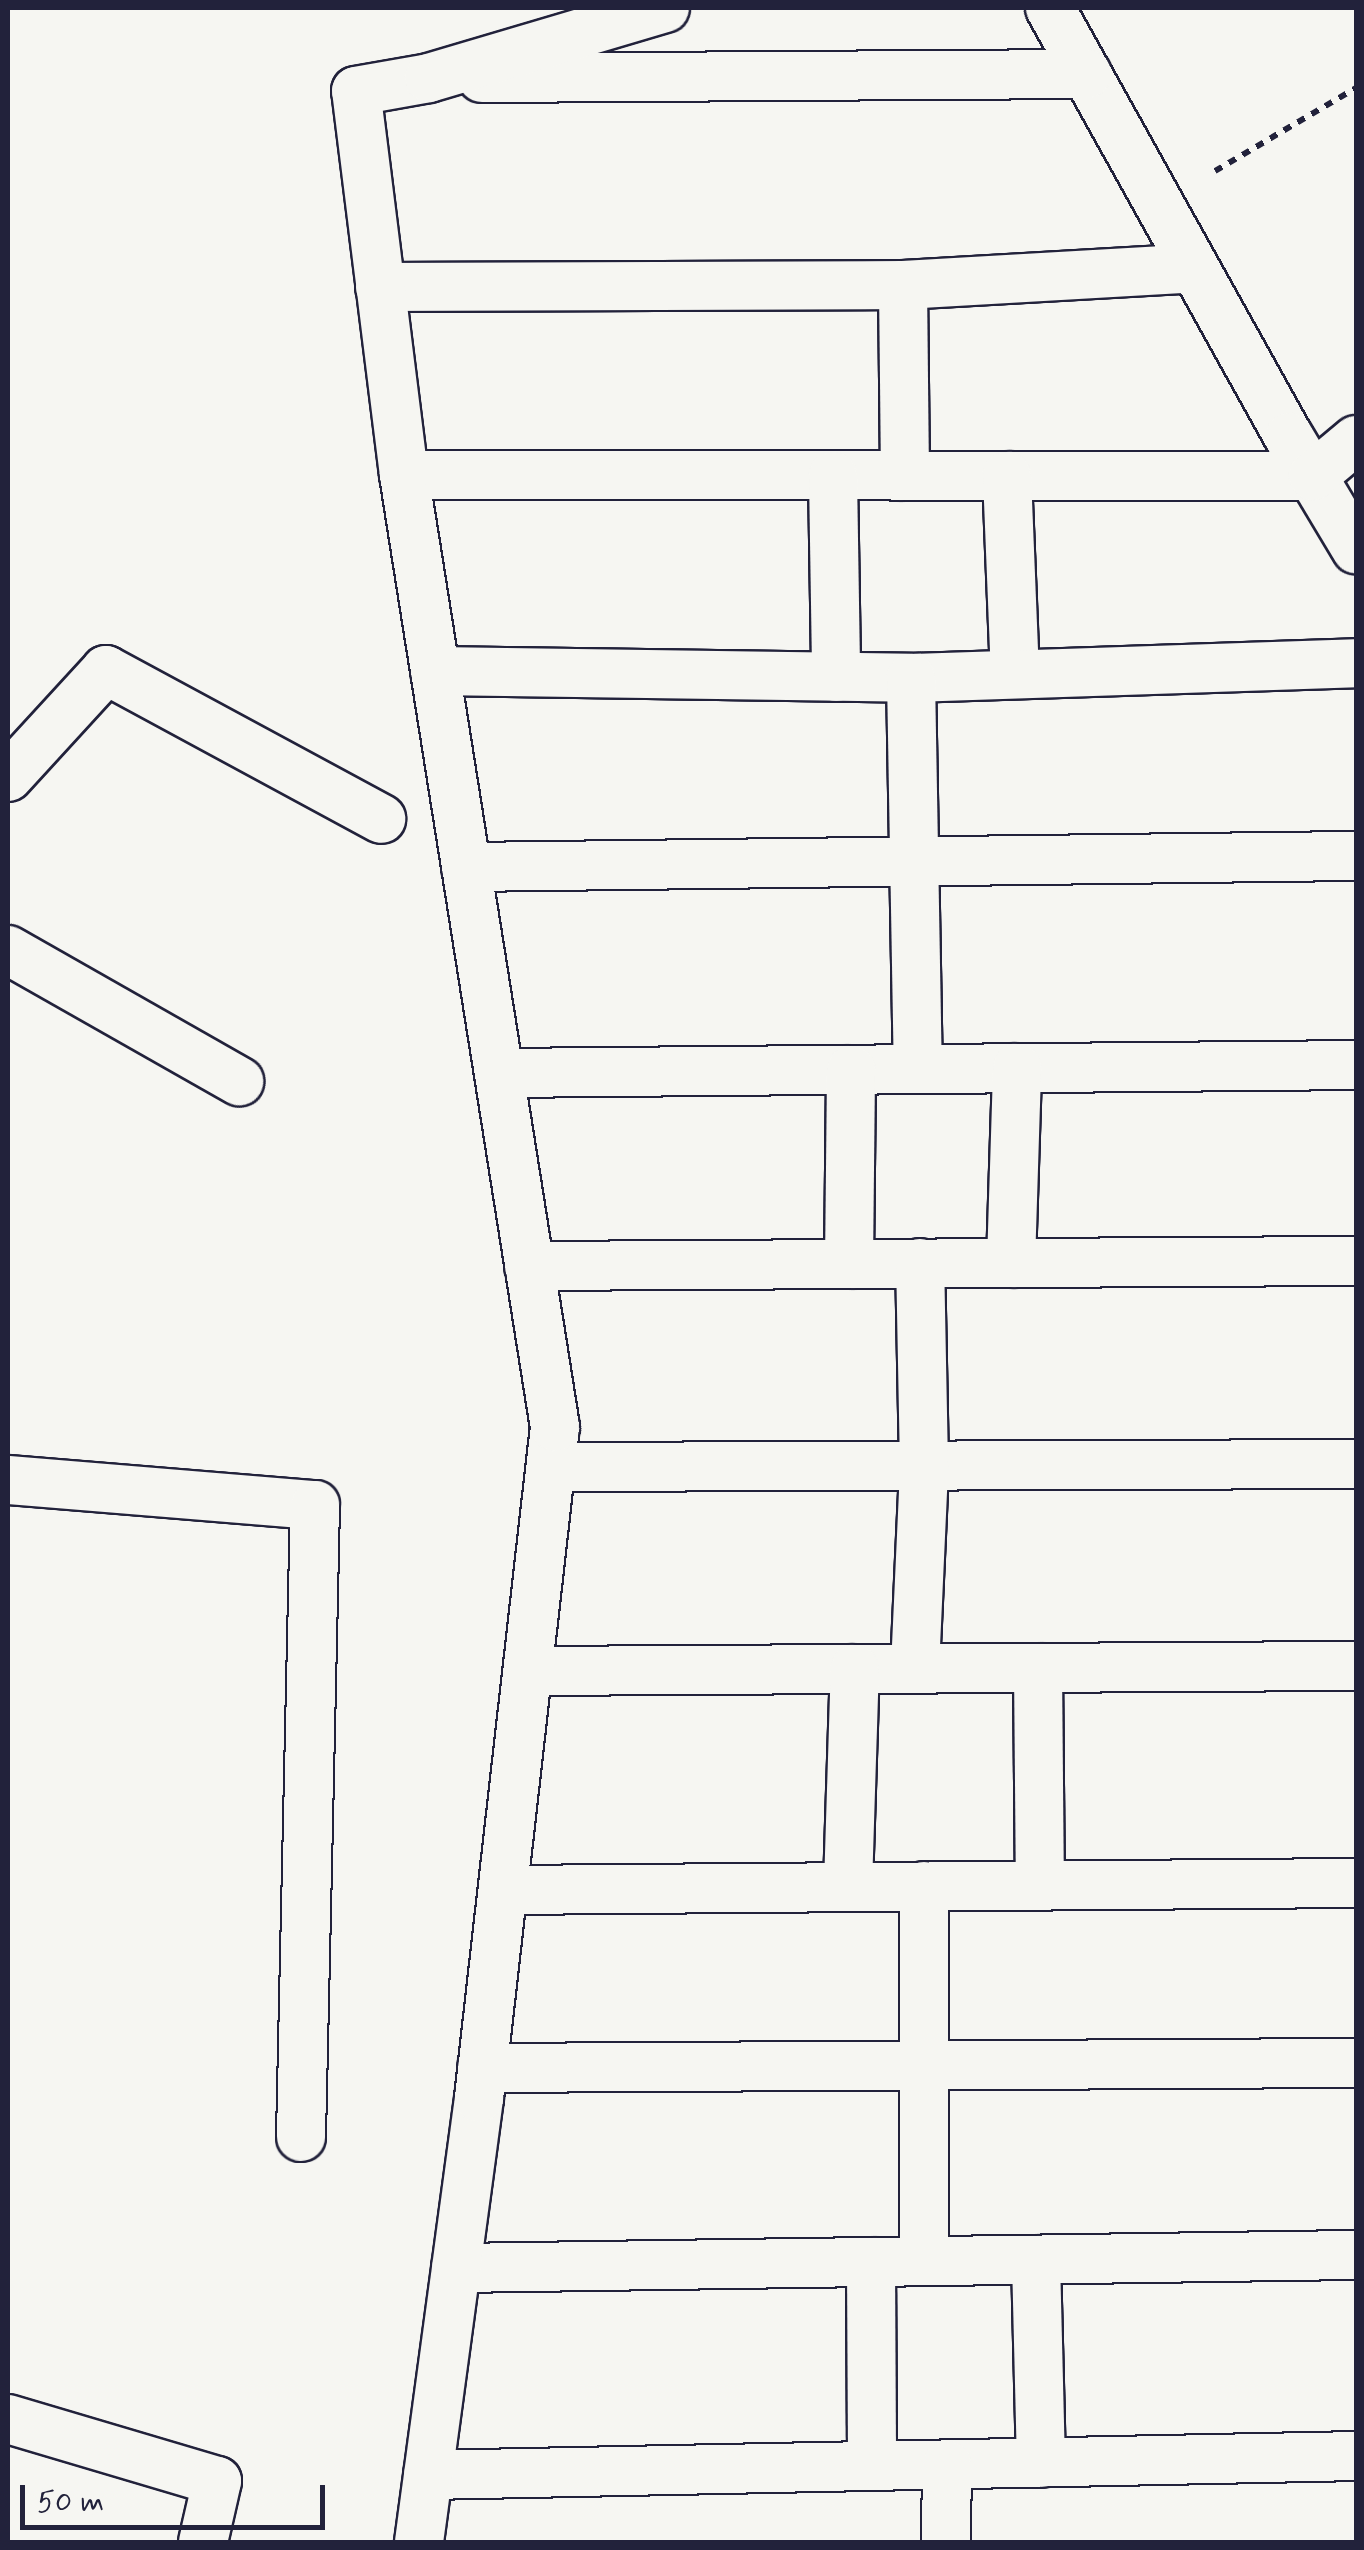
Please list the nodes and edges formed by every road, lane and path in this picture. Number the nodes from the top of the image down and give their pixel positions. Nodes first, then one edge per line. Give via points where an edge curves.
1 (665, 8) edge
2 (1050, 8) edge
3 (1087, 74) junction
4 (429, 78) junction
5 (1356, 88) edge
6 (1216, 170) dead end
7 (1195, 268) junction
8 (904, 285) junction
9 (380, 286) junction
10 (1356, 440) edge
11 (404, 475) junction
12 (833, 476) junction
13 (905, 476) junction
14 (1007, 476) junction
15 (1313, 476) junction
16 (1356, 548) edge
17 (1356, 662) edge
18 (435, 671) junction
19 (1016, 674) junction
20 (836, 677) junction
21 (910, 678) junction
22 (8, 777) edge
23 (381, 819) dead end
24 (1356, 856) edge
25 (916, 862) junction
26 (466, 866) junction
27 (8, 950) edge
28 (1356, 1065) edge
29 (1017, 1068) junction
30 (918, 1069) junction
31 (851, 1070) junction
32 (499, 1073) junction
33 (239, 1081) dead end
34 (1356, 1260) edge
35 (920, 1263) junction
36 (1011, 1263) junction
37 (849, 1264) junction
38 (529, 1266) junction
39 (1356, 1464) edge
40 (924, 1466) junction
41 (551, 1467) junction
42 (8, 1480) edge
43 (1356, 1666) edge
44 (916, 1668) junction
45 (1038, 1668) junction
46 (855, 1669) junction
47 (528, 1671) junction
48 (1356, 1883) edge
49 (1040, 1885) junction
50 (848, 1886) junction
51 (924, 1886) junction
52 (502, 1890) junction
53 (1356, 2063) edge
54 (926, 2066) junction
55 (482, 2068) junction
56 (301, 2138) dead end
57 (1356, 2255) edge
58 (1036, 2260) junction
59 (924, 2261) junction
60 (872, 2262) junction
61 (456, 2268) junction
62 (8, 2419) edge
63 (1356, 2456) edge
64 (1041, 2463) junction
65 (947, 2465) junction
66 (872, 2466) junction
67 (428, 2475) junction
68 (203, 2542) edge
69 (419, 2542) edge
70 (946, 2542) edge

1 - 4 street
2 - 3 street
3 - 4 street
3 - 7 street
4 - 9 street via 356,91
5 - 6 path
7 - 8 street
7 - 15 street
8 - 9 street
8 - 13 street
9 - 11 street
10 - 15 street
11 - 12 street
11 - 18 street
12 - 13 street
12 - 20 street
13 - 14 street
14 - 15 street
14 - 19 street
15 - 16 street
17 - 19 street
18 - 20 street
18 - 26 street
19 - 21 street
20 - 21 street
21 - 25 street
22 - 23 street via 106,670
24 - 25 street
25 - 26 street
25 - 30 street
26 - 32 street
27 - 33 street
28 - 29 street
29 - 30 street
29 - 36 street
30 - 31 street
31 - 32 street
31 - 37 street
32 - 38 street
34 - 36 street
35 - 36 street
35 - 37 street
35 - 40 street
37 - 38 street
38 - 41 street via 555,1427
39 - 40 street
40 - 41 street
40 - 44 street
41 - 47 street
42 - 56 street via 316,1505
43 - 45 street
44 - 45 street
44 - 46 street
45 - 49 street
46 - 47 street
46 - 50 street
47 - 52 street
48 - 49 street
49 - 51 street
50 - 51 street
50 - 52 street
51 - 54 street
52 - 55 street
53 - 54 street
54 - 55 street
54 - 59 street
55 - 61 street
57 - 58 street
58 - 59 street
58 - 64 street
59 - 60 street
60 - 61 street
60 - 66 street
61 - 67 street
62 - 68 street via 217,2481
63 - 64 street
64 - 65 street
65 - 66 street
65 - 70 street
66 - 67 street
67 - 69 street

